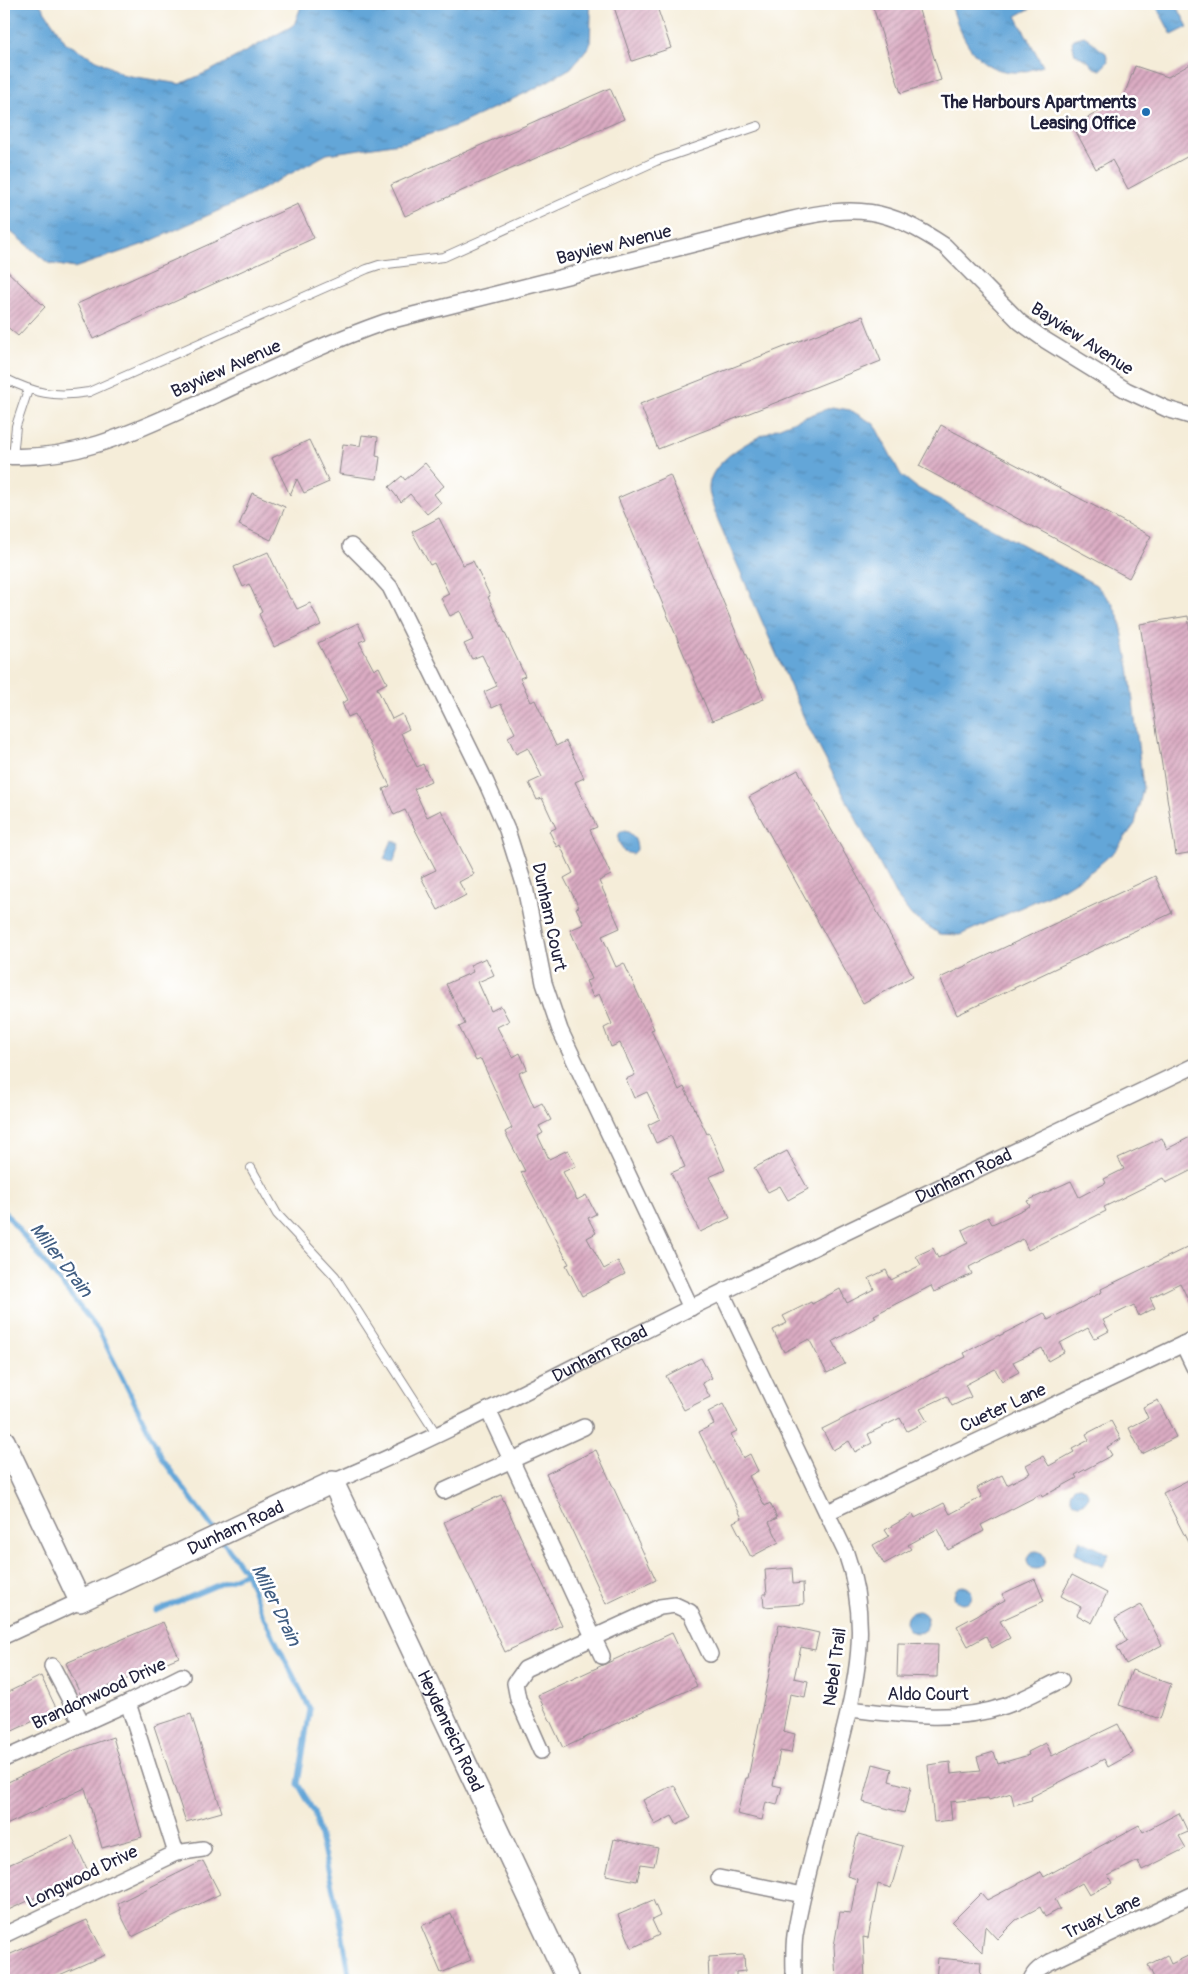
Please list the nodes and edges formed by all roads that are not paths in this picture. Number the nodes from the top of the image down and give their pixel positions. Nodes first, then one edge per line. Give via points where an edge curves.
1 (758, 126) dead end
2 (4, 378) edge
3 (28, 390) junction
4 (1194, 417) edge
5 (8, 456) edge
6 (351, 546) dead end
7 (1194, 1066) edge
8 (251, 1168) dead end
9 (722, 1293) junction
10 (691, 1308) junction
11 (1189, 1341) edge
12 (1194, 1367) edge
13 (488, 1410) junction
14 (584, 1427) dead end
15 (437, 1435) junction
16 (4, 1441) edge
17 (512, 1460) junction
18 (333, 1482) junction
19 (444, 1491) dead end
20 (828, 1512) junction
21 (80, 1601) junction
22 (4, 1636) edge
23 (594, 1638) junction
24 (710, 1654) dead end
25 (602, 1656) dead end
26 (52, 1666) dead end
27 (182, 1676) dead end
28 (1060, 1680) dead end
29 (128, 1703) junction
30 (850, 1709) junction
31 (82, 1723) junction
32 (541, 1751) dead end
33 (4, 1759) edge
34 (204, 1849) dead end
35 (176, 1853) junction
36 (719, 1878) dead end
37 (1194, 1894) edge
38 (803, 1895) junction
39 (4, 1935) edge
40 (568, 1980) edge
41 (794, 1980) edge
42 (1031, 1980) edge

1 - 3 lane via 656,161 444,257 367,269 88,392 56,395
2 - 3 lane
3 - 5 lane
4 - 5 street, Bayview Avenue via 1132,393 1045,340 1020,322 932,236 879,213 852,210 806,216 386,322 326,344 145,427 98,445 40,456
6 - 10 street, Dunham Court via 390,587 498,808 516,856 540,964 560,1030
7 - 9 street, Dunham Road
8 - 15 lane via 277,1214 335,1276
9 - 10 street, Dunham Road
9 - 20 street, Nebel Trail
10 - 13 street, Dunham Road
11 - 12 street
11 - 20 street, Cueter Lane
13 - 15 street, Dunham Road
13 - 17 street
14 - 17 street
15 - 18 street, Dunham Road
16 - 21 street
17 - 19 street
17 - 23 street
18 - 21 street, Dunham Road
18 - 40 street, Heydenreich Road
20 - 30 street, Nebel Trail via 851,1567 859,1602 860,1642
21 - 22 street, Dunham Road
23 - 24 street via 660,1607 675,1605 690,1612
23 - 25 street
23 - 32 street via 526,1670 515,1683 518,1699
26 - 31 street
27 - 29 street, Brandonwood Drive
28 - 30 street, Aldo Court via 1004,1706 963,1715 919,1716
29 - 31 street, Brandonwood Drive
29 - 35 street
30 - 38 street, Nebel Trail
31 - 33 street, Brandonwood Drive
34 - 35 street, Longwood Drive
35 - 39 street, Longwood Drive
36 - 38 street
37 - 42 street, Truax Lane via 1040,1967
38 - 41 street, Nebel Trail via 795,1936

